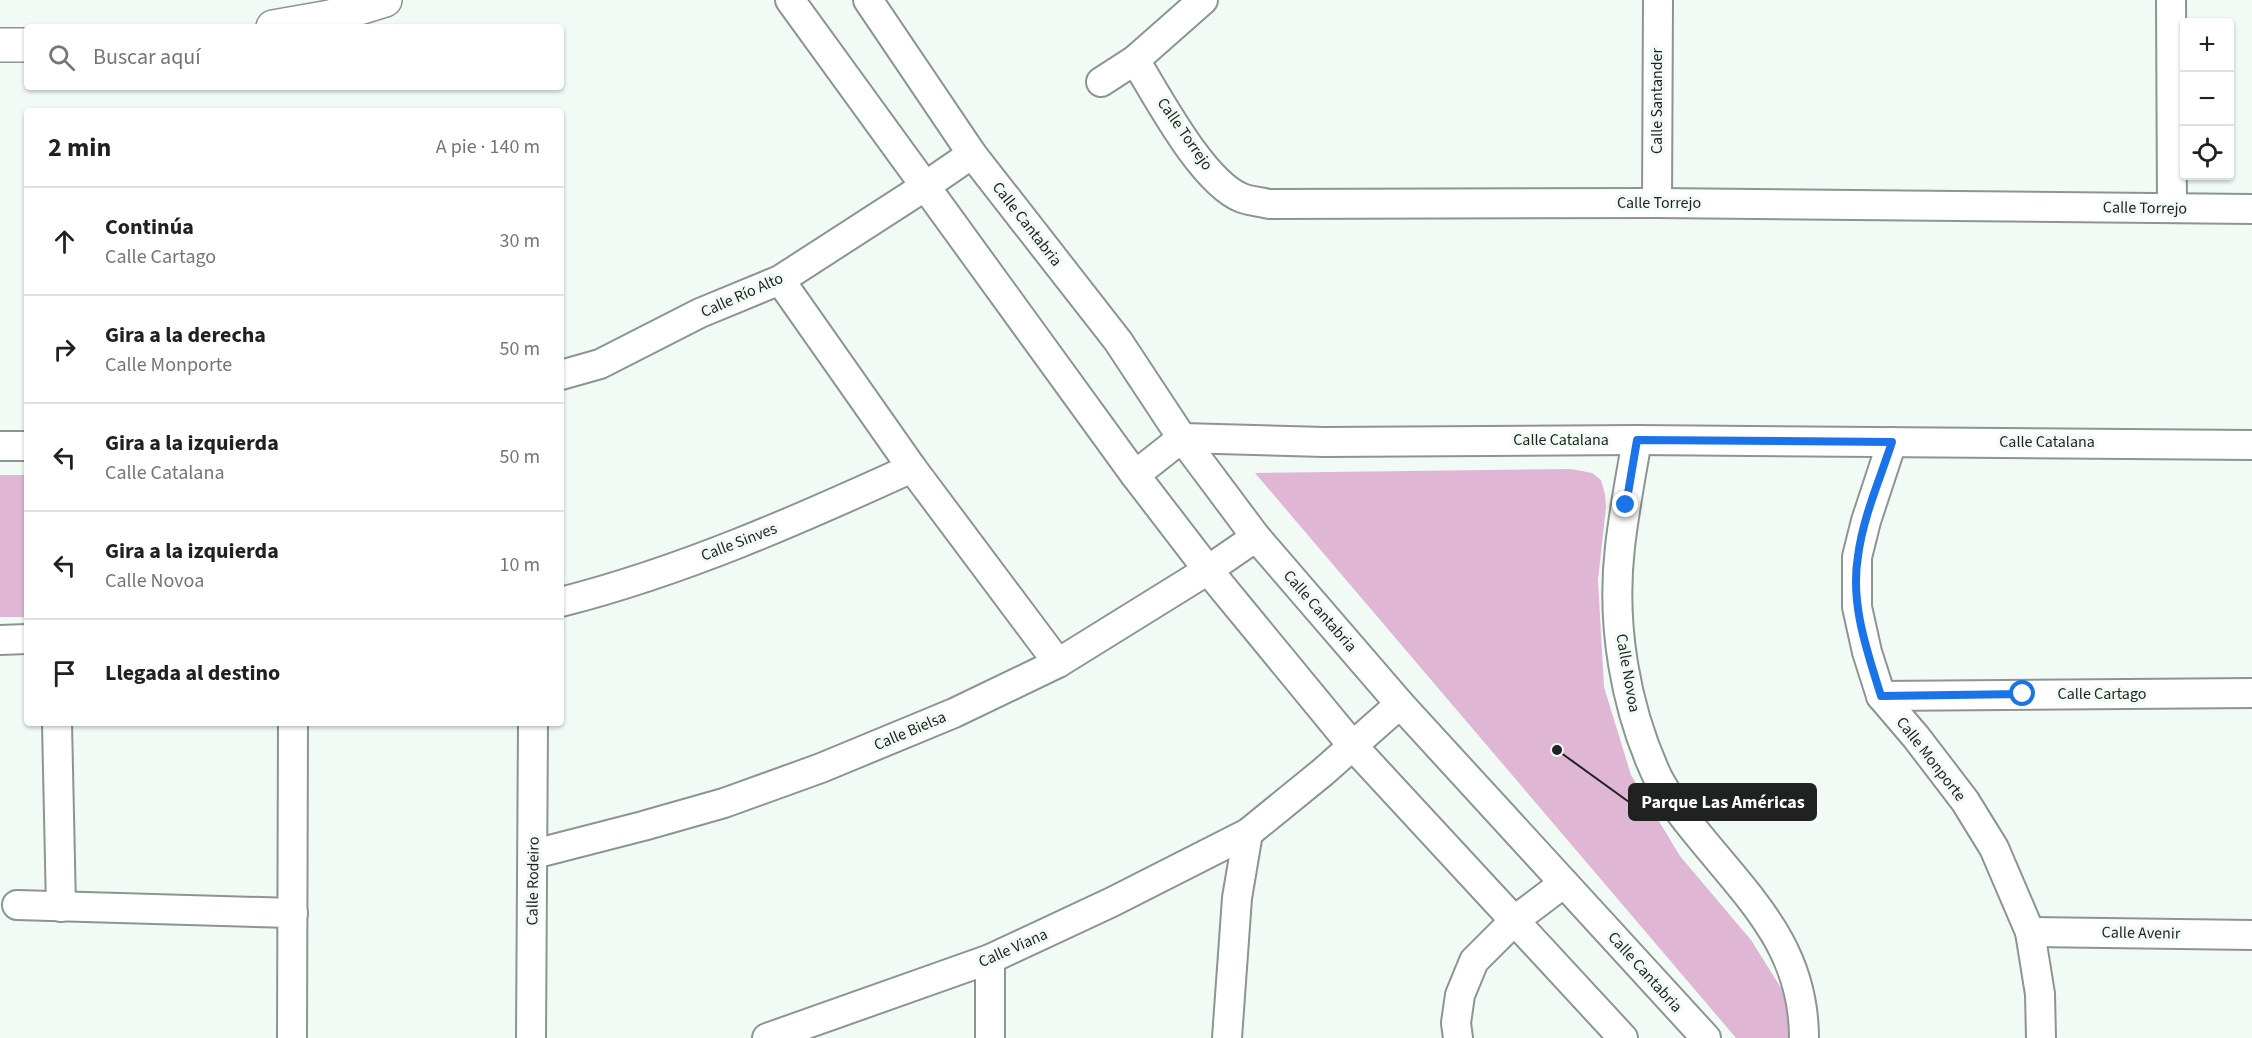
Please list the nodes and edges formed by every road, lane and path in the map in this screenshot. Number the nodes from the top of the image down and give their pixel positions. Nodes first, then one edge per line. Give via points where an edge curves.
1 (386, 0) edge
2 (790, 0) edge
3 (868, 0) edge
4 (1203, 0) edge
5 (1658, 0) edge
6 (2171, 0) edge
7 (330, 9) edge
8 (282, 24) edge
9 (0, 45) edge
10 (24, 45) edge
11 (1135, 60) junction
12 (1101, 82) dead end
13 (972, 154) junction
14 (924, 187) junction
15 (1657, 203) junction
16 (2172, 208) junction
17 (2252, 209) edge
18 (780, 280) junction
19 (564, 374) edge
20 (1182, 438) junction
21 (1637, 440) junction
22 (1892, 442) junction
23 (2252, 445) edge
24 (0, 446) edge
25 (24, 446) edge
26 (912, 468) junction
27 (1135, 475) junction
28 (1256, 537) junction
29 (1208, 570) junction
30 (564, 601) edge
31 (24, 639) edge
32 (0, 640) edge
33 (1058, 663) junction
34 (2252, 693) edge
35 (1881, 696) junction
36 (1400, 704) junction
37 (57, 726) edge
38 (293, 726) edge
39 (533, 726) edge
40 (1352, 745) junction
41 (1248, 833) junction
42 (534, 854) junction
43 (1564, 883) junction
44 (17, 905) dead end
45 (61, 907) junction
46 (293, 913) junction
47 (1515, 920) junction
48 (2030, 932) junction
49 (2252, 935) edge
50 (990, 959) junction
51 (292, 1038) edge
52 (531, 1038) edge
53 (766, 1038) edge
54 (990, 1038) edge
55 (1227, 1038) edge
56 (1458, 1038) edge
57 (1623, 1038) edge
58 (1706, 1038) edge
59 (1804, 1038) edge
60 (2041, 1038) edge

1 - 7 street
2 - 14 street
3 - 13 street, Calle Cantabria
4 - 11 street
5 - 15 street, Calle Santander
6 - 16 street
7 - 8 street
9 - 10 street
11 - 12 street
11 - 15 street, Calle Torrejo via 1196,156 1220,183 1241,198 1269,204 1317,205
13 - 14 street, Calle Río Alto
13 - 20 street, Calle Cantabria via 1118,341
14 - 18 street, Calle Río Alto
14 - 27 street
15 - 16 street, Calle Torrejo
16 - 17 street, Calle Torrejo
18 - 19 street, Calle Río Alto via 700,313 600,364
18 - 26 street
20 - 21 street, Calle Catalana via 1324,442
20 - 27 street
20 - 28 street, Calle Cantabria
21 - 22 street, Calle Catalana
21 - 59 street, Calle Novoa via 1618,585 1626,683 1638,728 1659,779 1685,819 1768,921 1783,946 1801,1001
22 - 23 street, Calle Catalana
22 - 35 street, Calle Monporte via 1857,557 1857,607
24 - 25 street
26 - 30 street, Calle Sinves via 799,519 665,571
26 - 33 street
27 - 29 street
28 - 29 street, Calle Bielsa
28 - 36 street, Calle Cantabria
29 - 33 street, Calle Bielsa
29 - 40 street
31 - 32 street
33 - 42 street, Calle Bielsa via 954,713 821,768 724,803
34 - 35 street, Calle Cartago
35 - 48 street, Calle Monporte via 1965,801 1994,848
36 - 40 street, Calle Viana
36 - 43 street, Calle Cantabria
37 - 45 street
38 - 46 street
39 - 42 street, Calle Rodeiro
40 - 41 street, Calle Viana
40 - 47 street
41 - 50 street, Calle Viana
41 - 55 street via 1237,898
42 - 52 street, Calle Rodeiro
43 - 47 street
43 - 58 street, Calle Cantabria
44 - 45 street
45 - 46 street
46 - 51 street
47 - 56 street via 1474,961 1460,995
47 - 57 street
48 - 49 street, Calle Avenir
48 - 60 street, Calle Monporte via 2040,994
50 - 53 street, Calle Viana
50 - 54 street

